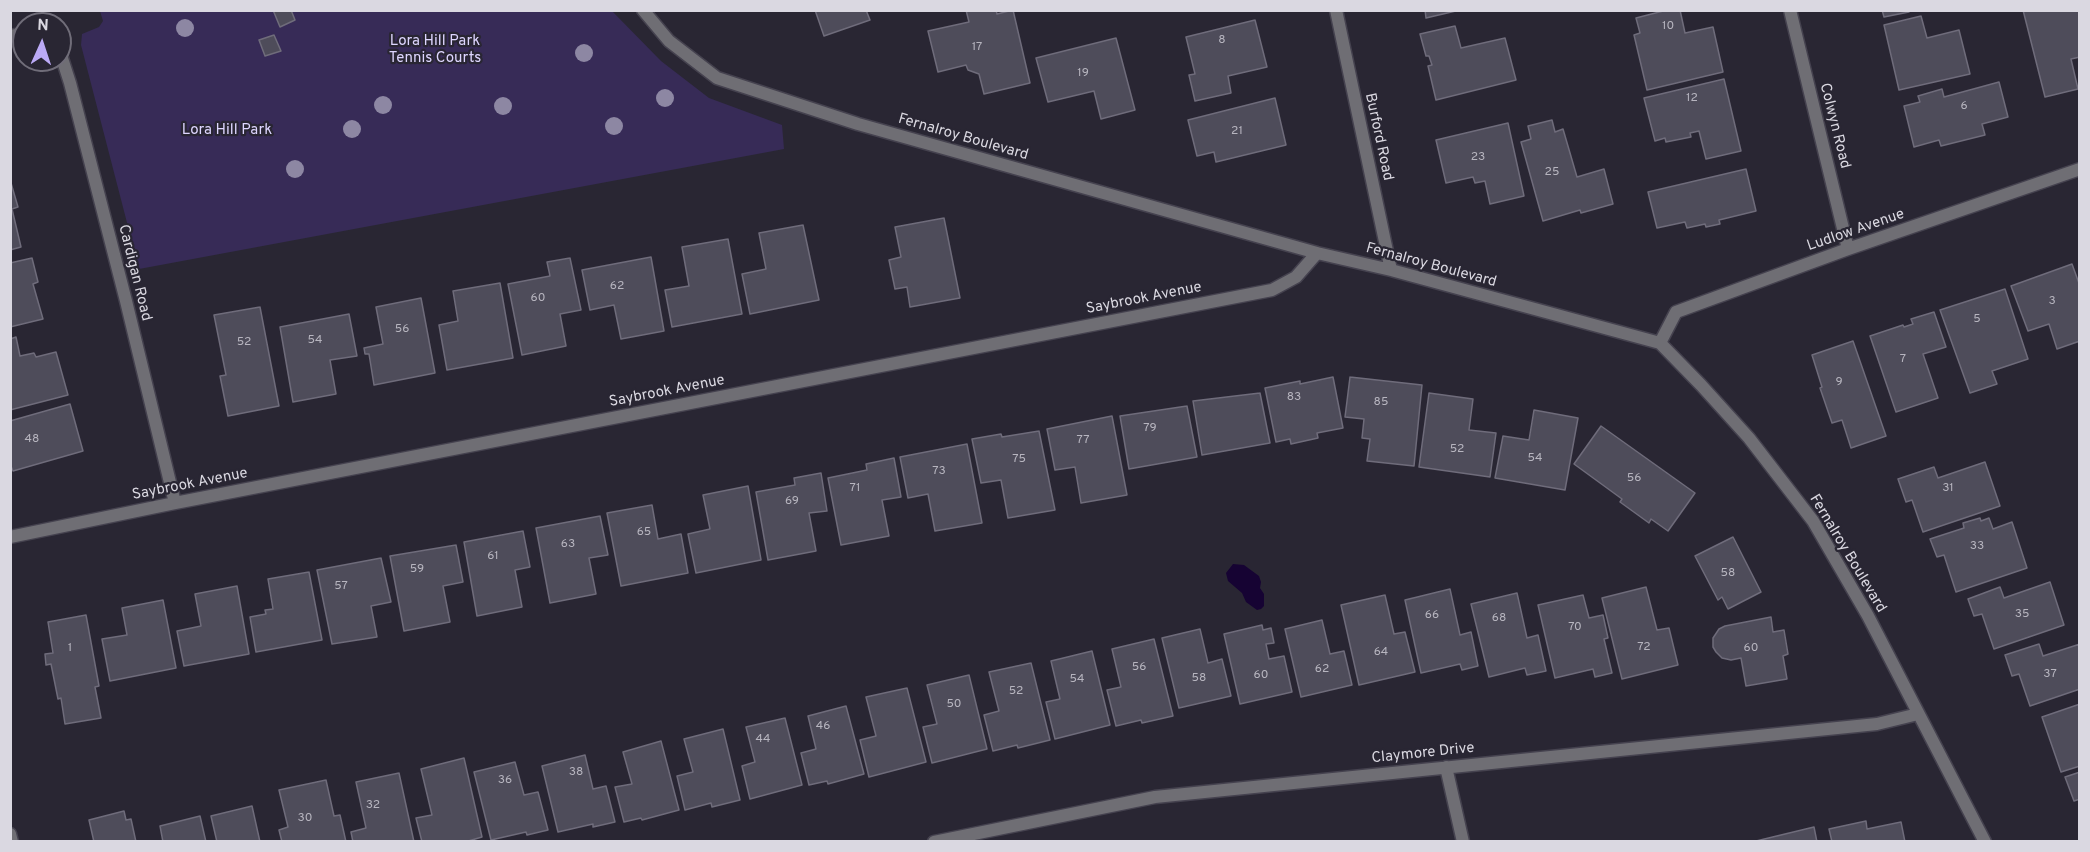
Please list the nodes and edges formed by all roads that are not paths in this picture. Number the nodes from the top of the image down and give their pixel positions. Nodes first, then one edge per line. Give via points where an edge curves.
1 (643, 10) edge
2 (1336, 10) edge
3 (1790, 10) edge
4 (66, 72) edge
5 (2079, 169) edge
6 (1848, 249) junction
7 (1317, 253) junction
8 (1391, 270) junction
9 (1660, 343) junction
10 (175, 502) junction
11 (10, 537) edge
12 (1918, 714) junction
13 (1446, 767) junction
14 (10, 834) edge
15 (12, 842) edge
16 (934, 842) edge
17 (1463, 842) edge
18 (1985, 842) edge

1 - 7 street, Fernalroy Boulevard via 669,41 717,78 858,124
2 - 8 street, Burford Road
3 - 6 street, Colwyn Road
4 - 10 street, Cardigan Road
5 - 6 street, Ludlow Avenue
6 - 9 street, Ludlow Avenue via 1676,312
7 - 8 street, Fernalroy Boulevard
7 - 10 street, Saybrook Avenue via 1296,277 1272,290
8 - 9 street, Fernalroy Boulevard
9 - 12 street, Fernalroy Boulevard via 1749,438 1813,521
10 - 11 street, Saybrook Avenue
12 - 13 street, Claymore Drive via 1877,724
12 - 18 street, Fernalroy Boulevard
13 - 16 street, Claymore Drive via 1155,797
13 - 17 street
14 - 15 street

